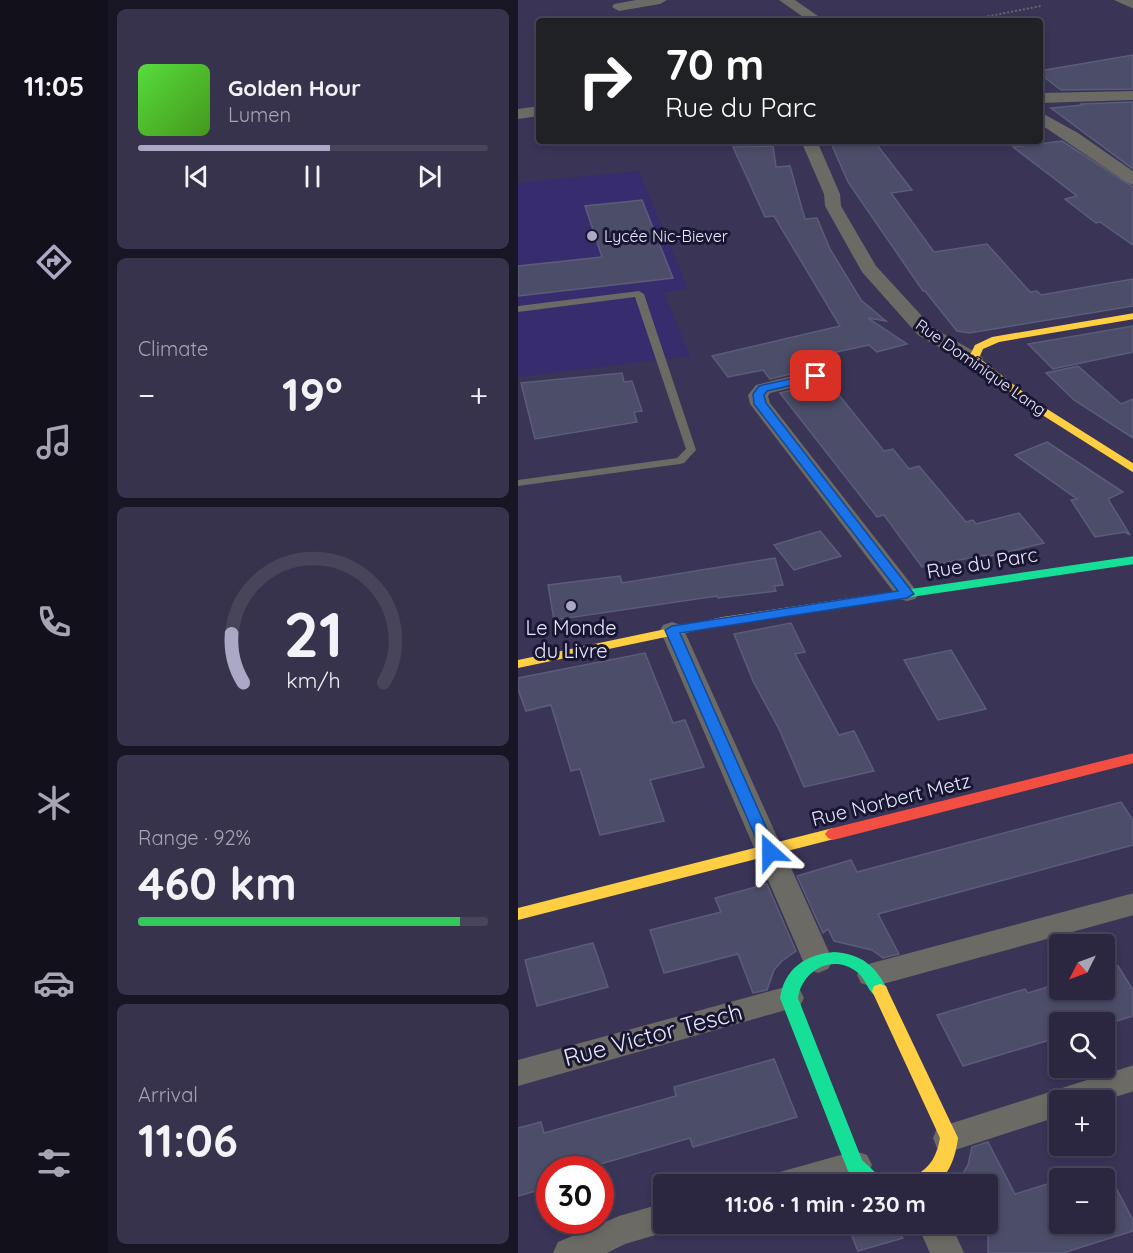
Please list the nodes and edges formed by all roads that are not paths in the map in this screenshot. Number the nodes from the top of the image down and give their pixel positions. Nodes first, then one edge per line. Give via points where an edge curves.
1 (660, 0) edge
2 (786, 0) edge
3 (1121, 0) edge
4 (1133, 5) edge
5 (618, 7) dead end
6 (813, 18) edge
7 (1133, 95) edge
8 (1043, 98) edge
9 (536, 111) edge
10 (518, 114) edge
11 (1043, 119) edge
12 (810, 144) edge
13 (1133, 180) edge
14 (518, 309) edge
15 (1133, 316) edge
16 (973, 359) junction
17 (816, 376) dead end
18 (1133, 470) edge
19 (518, 483) edge
20 (1133, 560) edge
21 (907, 594) junction
22 (672, 630) junction
23 (518, 664) edge
24 (1133, 758) edge
25 (770, 852) junction
26 (1133, 904) edge
27 (518, 914) edge
28 (818, 961) junction
29 (872, 975) junction
30 (789, 998) junction
31 (518, 1073) edge
32 (1133, 1078) edge
33 (1095, 1090) edge
34 (1049, 1105) edge
35 (949, 1138) junction
36 (856, 1165) junction
37 (822, 1174) edge
38 (865, 1174) edge
39 (935, 1174) edge
40 (653, 1221) edge
41 (938, 1234) edge
42 (570, 1253) edge
43 (947, 1253) edge

1 - 5 street
2 - 6 street
3 - 4 street
7 - 8 street
9 - 10 street
11 - 13 street
12 - 16 street, Rue Dominique Lang via 832,194 833,206 868,268 925,331
14 - 19 lane via 639,294 692,450 680,461
15 - 16 street via 996,339 978,347
16 - 18 street, Rue Dominique Lang via 1032,404
17 - 21 street via 763,389 758,394 760,404
20 - 21 street, Rue du Parc
21 - 22 street, Rue du Parc
22 - 23 street, Rue du Parc
22 - 25 street
24 - 25 street, Rue Norbert Metz
25 - 27 street, Rue Norbert Metz
25 - 28 street
26 - 29 street
28 - 29 street via 839,959 856,963
28 - 30 street via 803,968 790,983
29 - 35 street
30 - 31 street, Rue Victor Tesch
30 - 36 street
32 - 33 street
34 - 35 street
35 - 39 street via 948,1157
36 - 37 street
36 - 38 street
40 - 42 street via 619,1231
41 - 43 street

